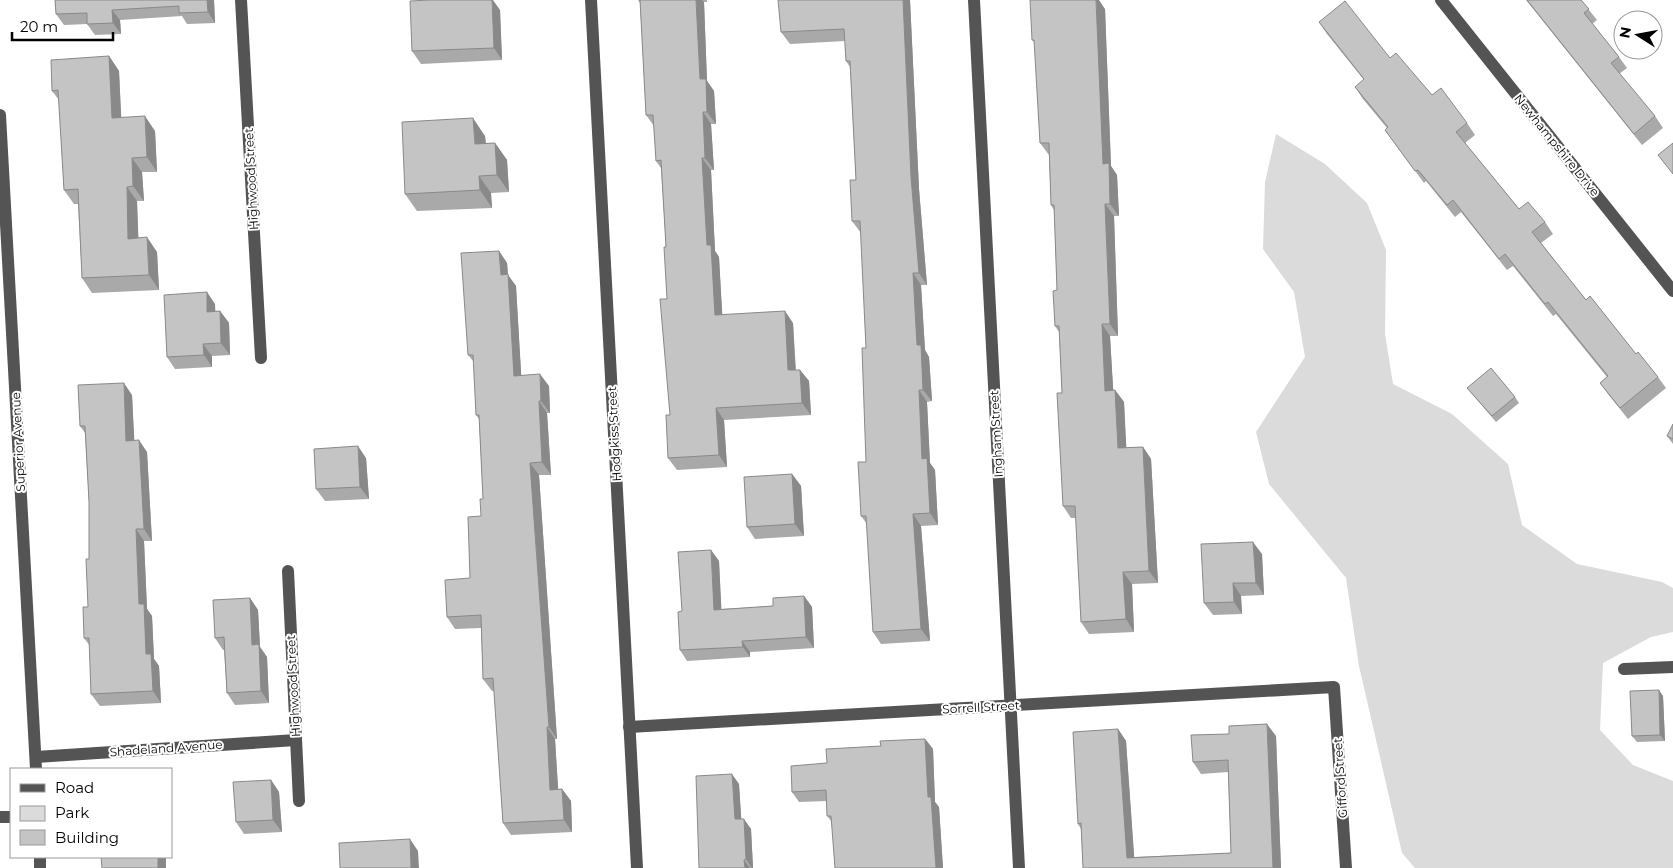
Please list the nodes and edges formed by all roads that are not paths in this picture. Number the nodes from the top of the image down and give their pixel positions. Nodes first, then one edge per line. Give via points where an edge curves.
1 (241, 0) edge
2 (591, 0) edge
3 (974, 0) edge
4 (1441, 0) edge
5 (0, 115) edge
6 (1673, 290) edge
7 (261, 358) dead end
8 (288, 572) dead end
9 (1673, 666) edge
10 (1624, 669) dead end
11 (1334, 687) joint
12 (1010, 706) junction
13 (629, 727) junction
14 (296, 740) junction
15 (36, 763) edge
16 (299, 801) dead end
17 (637, 868) edge
18 (1019, 868) edge
19 (1346, 868) edge

1 - 7 street, Highwood Street
2 - 13 street, Hodgkiss Street
3 - 12 street, Ingham Street
4 - 6 street, Newhampshire Drive
5 - 15 street, Superior Avenue
8 - 14 street, Highwood Street
9 - 10 street
11 - 12 street, Sorrell Street
11 - 19 street, Gifford Street
12 - 13 street, Sorrell Street
12 - 18 street, Ingham Street
13 - 17 street, Hodgkiss Street
14 - 15 street, Shadeland Avenue
14 - 16 street, Highwood Street

